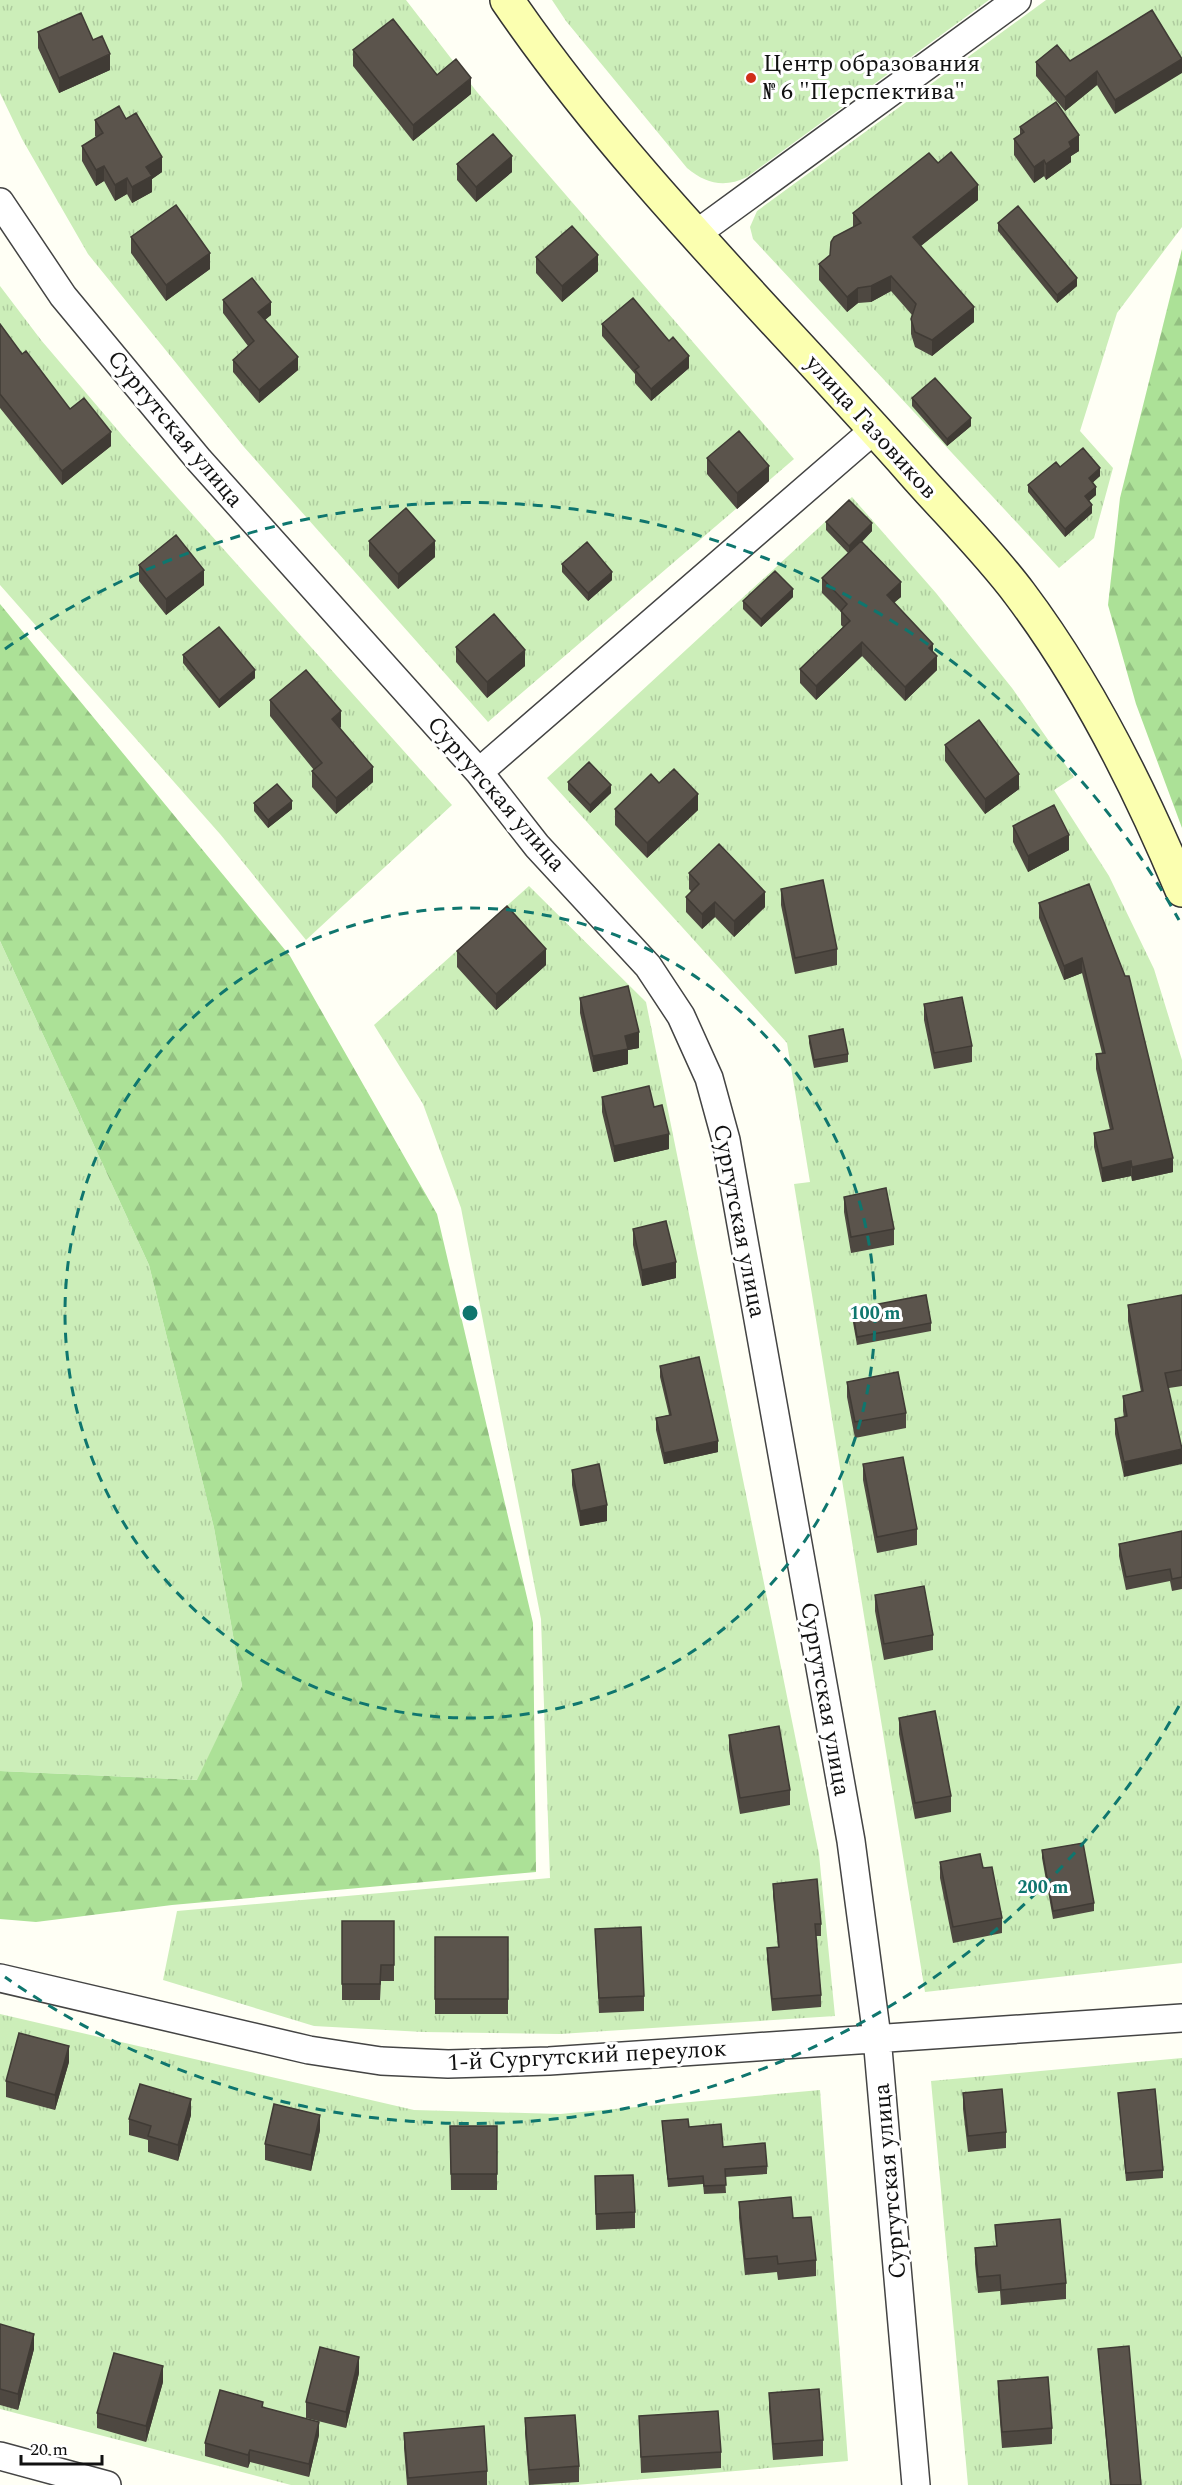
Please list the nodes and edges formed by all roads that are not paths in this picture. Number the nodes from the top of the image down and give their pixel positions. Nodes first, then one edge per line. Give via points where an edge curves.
1 (507, 0) edge
2 (1017, 0) edge
3 (0, 202) edge
4 (696, 234) junction
5 (875, 429) junction
6 (479, 772) junction
7 (1182, 890) edge
8 (0, 1978) edge
9 (1182, 2018) edge
10 (877, 2037) junction
11 (0, 2456) edge
12 (106, 2485) edge
13 (916, 2485) edge

1 - 4 street, улица Газовиков via 544,53
2 - 4 street
3 - 6 street, Сургутская улица via 63,296 199,460
4 - 5 street, улица Газовиков
5 - 6 street
5 - 7 street, улица Газовиков via 1019,592 1059,652 1130,775
6 - 10 street, Сургутская улица via 537,846 648,966 681,1016 709,1078 726,1140 849,1830
8 - 10 street, 1-й Сургутский переулок via 309,2050 381,2061 549,2061
9 - 10 street, 1-й Сургутский переулок
10 - 13 street, Сургутская улица
11 - 12 street

